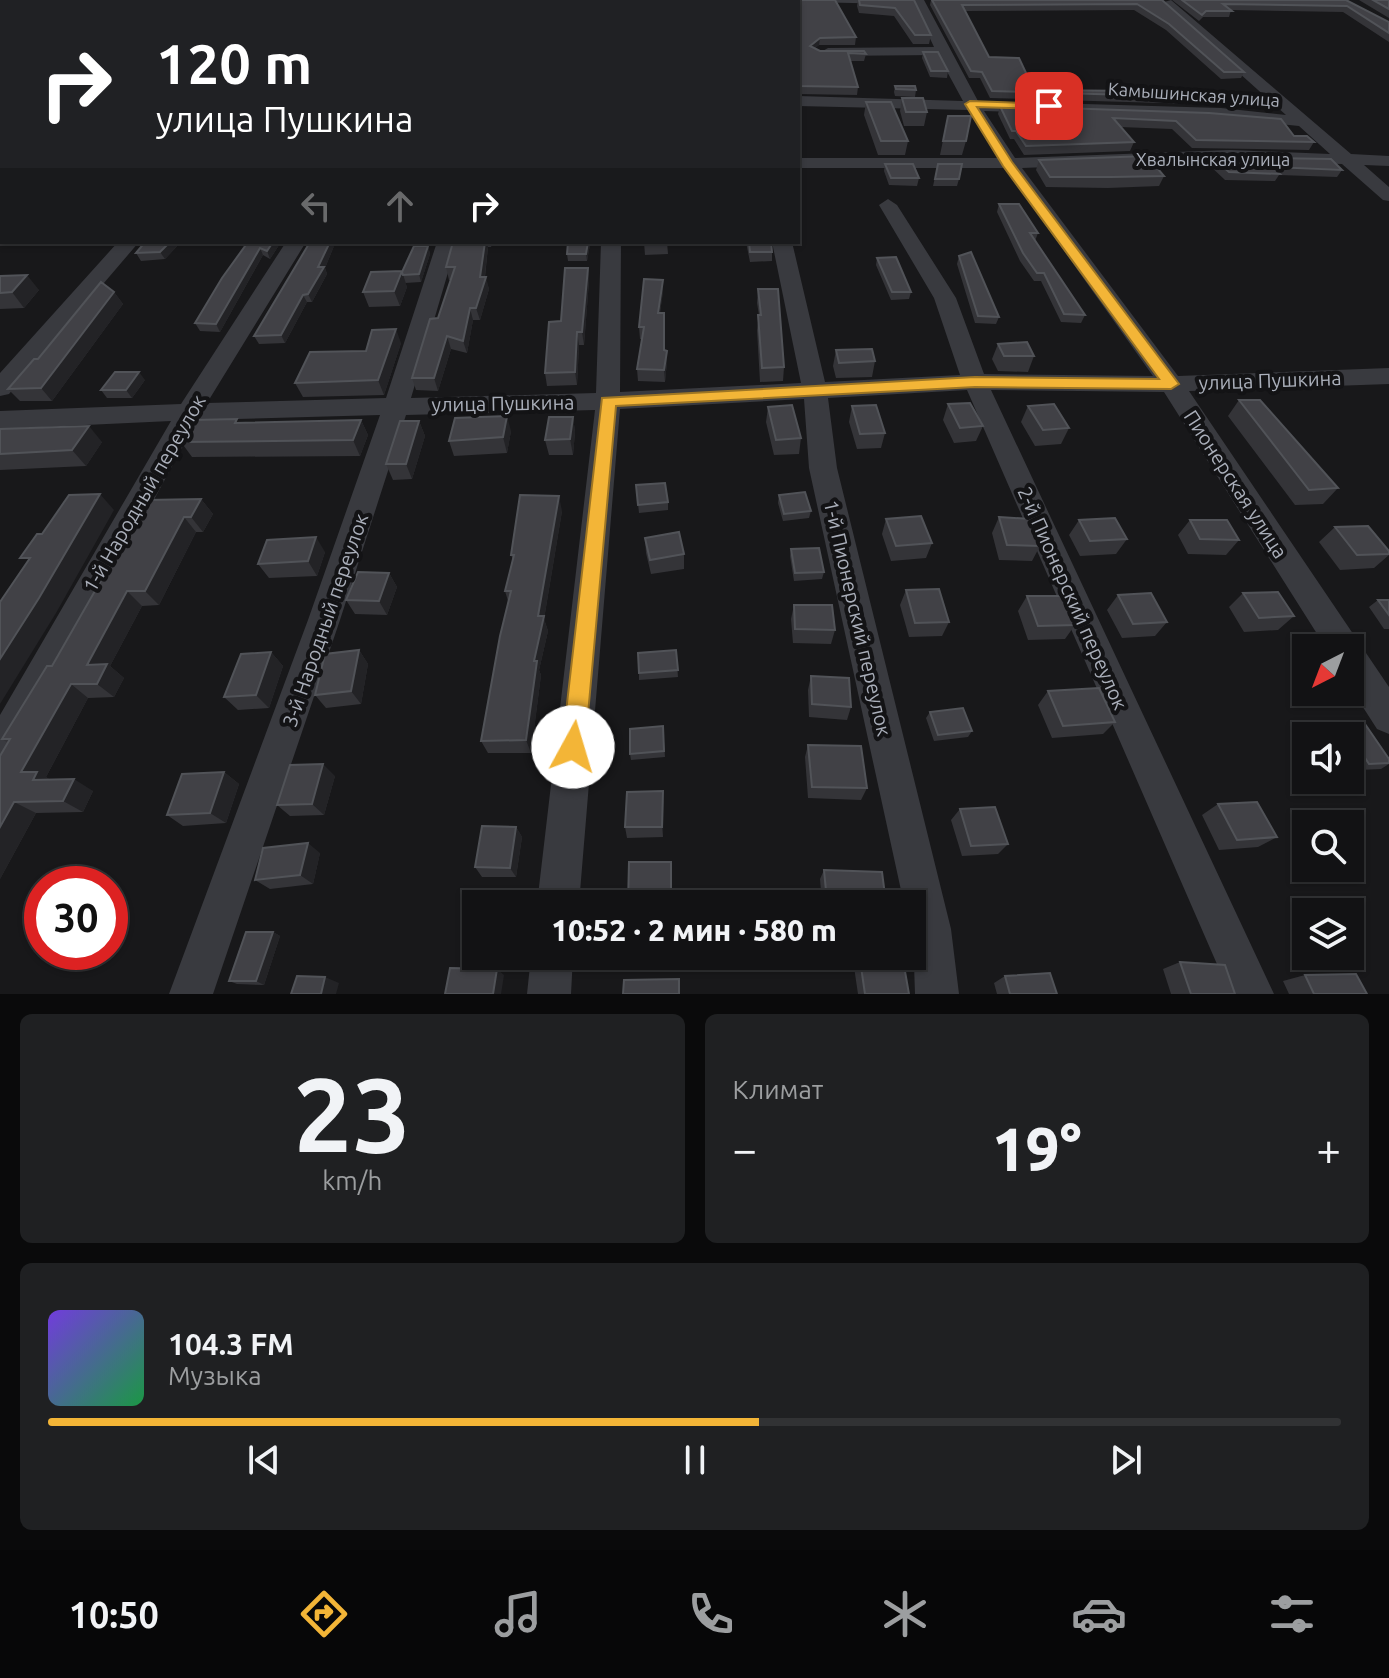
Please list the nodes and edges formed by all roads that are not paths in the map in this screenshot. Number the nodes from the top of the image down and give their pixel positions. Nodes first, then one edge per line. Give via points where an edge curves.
1 (719, 0) edge
2 (918, 0) edge
3 (926, 0) edge
4 (1166, 2) edge
5 (940, 51) junction
6 (819, 52) edge
7 (800, 101) edge
8 (970, 104) junction
9 (1300, 121) junction
10 (1346, 161) junction
11 (1389, 161) edge
12 (800, 163) edge
13 (1007, 163) junction
14 (1389, 196) edge
15 (888, 205) dead end
16 (127, 244) edge
17 (295, 244) edge
18 (446, 244) edge
19 (611, 244) edge
20 (782, 244) edge
21 (1386, 379) edge
22 (975, 382) junction
23 (1171, 384) junction
24 (0, 388) edge
25 (815, 390) junction
26 (608, 401) junction
27 (398, 406) junction
28 (189, 412) junction
29 (0, 420) edge
30 (1335, 634) edge
31 (1364, 679) edge
32 (1389, 717) edge
33 (0, 749) edge
34 (559, 890) edge
35 (551, 970) edge
36 (191, 994) edge
37 (549, 994) edge
38 (937, 994) edge
39 (1252, 994) edge

1 - 2 street
2 - 3 street
2 - 5 street, Пионерская улица
4 - 9 street
5 - 6 street
5 - 8 street, Пионерская улица
7 - 8 street, Камышинская улица
8 - 9 street, Камышинская улица
8 - 13 street, Пионерская улица
9 - 10 street
10 - 11 street, Хвалынская улица
10 - 13 street, Хвалынская улица via 1230,155
10 - 14 street
12 - 13 street, Хвалынская улица
13 - 23 street, Пионерская улица
15 - 22 street, 2-й Пионерский переулок via 945,298
16 - 24 street
17 - 28 street, 1-й Народный переулок
18 - 27 street, 3-й Народный переулок
19 - 26 street
20 - 25 street, 1-й Пионерский переулок
21 - 23 street, улица Пушкина
22 - 23 street, улица Пушкина
22 - 25 street, улица Пушкина
22 - 39 street, 2-й Пионерский переулок
23 - 30 street, Пионерская улица
25 - 26 street, улица Пушкина
25 - 38 street, 1-й Пионерский переулок via 823,468 930,929
26 - 27 street, улица Пушкина
26 - 34 street
27 - 28 street, улица Пушкина
27 - 36 street, 3-й Народный переулок
28 - 29 street, улица Пушкина
28 - 33 street, 1-й Народный переулок
31 - 32 street
35 - 37 street

